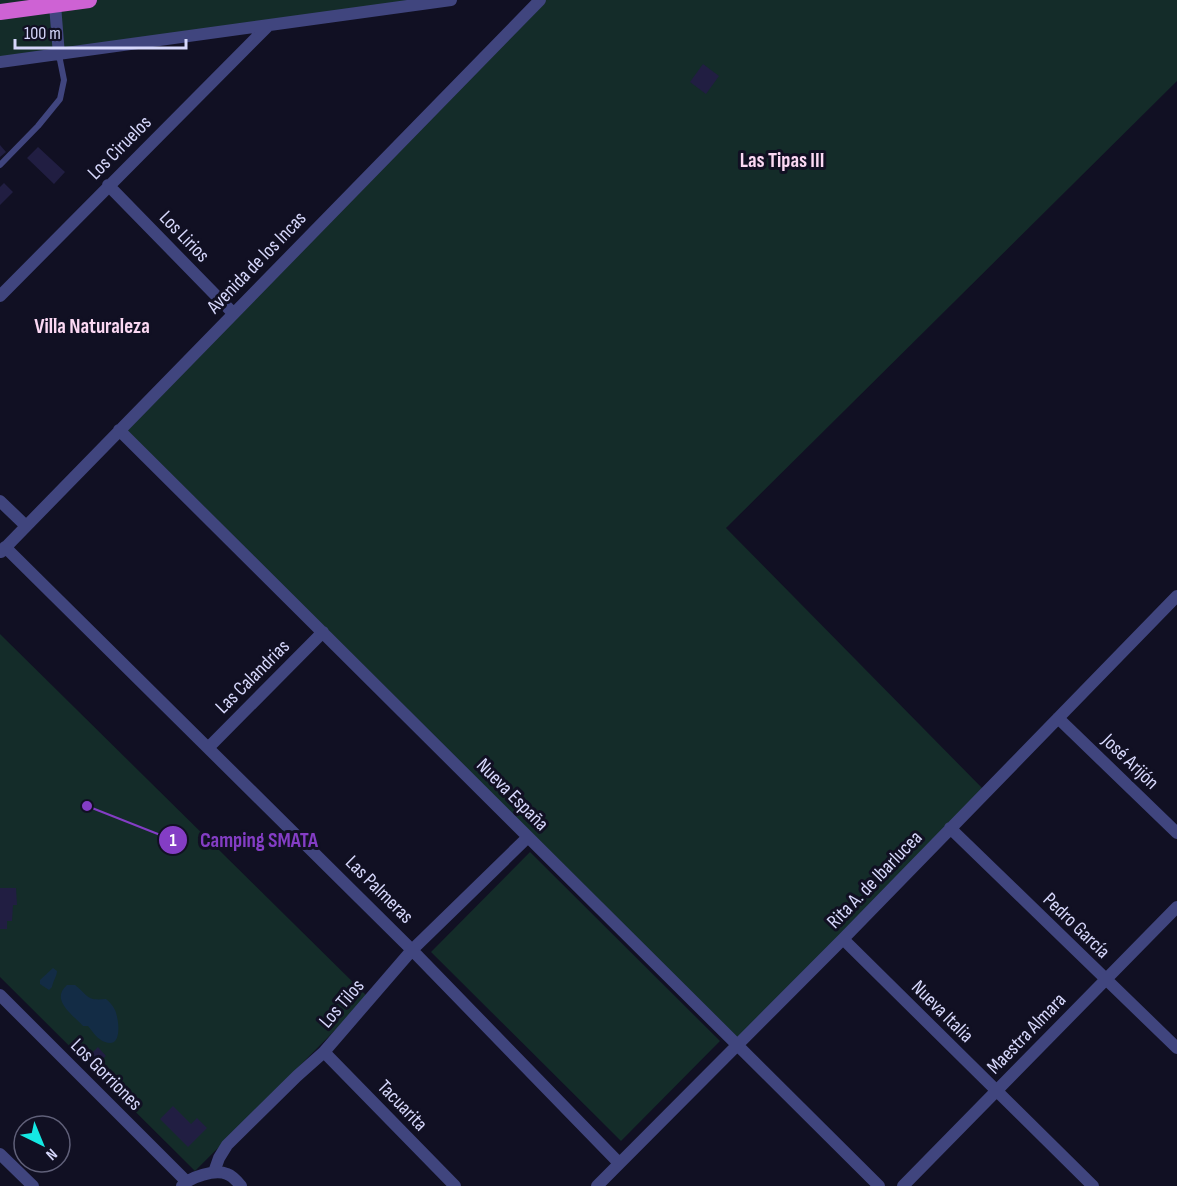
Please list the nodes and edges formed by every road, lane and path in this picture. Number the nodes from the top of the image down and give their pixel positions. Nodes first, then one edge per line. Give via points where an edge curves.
1 (89, 0) edge
2 (451, 0) edge
3 (540, 0) edge
4 (55, 5) junction
5 (0, 12) edge
6 (268, 26) junction
7 (59, 55) junction
8 (0, 63) edge
9 (0, 165) edge
10 (108, 185) junction
11 (0, 296) edge
12 (233, 314) junction
13 (119, 430) junction
14 (0, 501) edge
15 (26, 526) junction
16 (3, 550) edge
17 (1174, 605) edge
18 (323, 632) junction
19 (1058, 718) junction
20 (208, 747) junction
21 (950, 828) junction
22 (1177, 833) edge
23 (528, 837) junction
24 (1177, 907) edge
25 (843, 939) junction
26 (412, 950) junction
27 (1106, 980) junction
28 (0, 995) edge
29 (737, 1044) junction
30 (1177, 1048) edge
31 (324, 1052) junction
32 (997, 1091) junction
33 (0, 1154) edge
34 (619, 1163) junction
35 (214, 1172) junction
36 (184, 1184) edge
37 (33, 1186) edge
38 (241, 1186) edge
39 (455, 1186) edge
40 (597, 1186) edge
41 (879, 1186) edge
42 (903, 1186) edge
43 (1093, 1186) edge

1 - 4 highway
2 - 6 street
3 - 12 street, Avenida de los Incas
4 - 5 highway
4 - 7 street
6 - 7 street
6 - 10 street, Los Ciruelos
7 - 8 street
7 - 9 lane via 64,80 60,99
10 - 11 street, Los Ciruelos
10 - 12 street, Los Lirios
12 - 13 street, Avenida de los Incas
13 - 15 street, Avenida de los Incas
13 - 18 street, Nueva España
14 - 15 street
15 - 16 street, Avenida de los Incas
16 - 20 street, Las Palmeras
17 - 19 street, Rita A. de Ibarlucea
18 - 20 street, Las Calandrias
18 - 23 street, Nueva España
19 - 21 street, Rita A. de Ibarlucea
19 - 22 street, José Arijón
20 - 26 street, Las Palmeras
21 - 25 street, Rita A. de Ibarlucea
21 - 27 street, Pedro García
23 - 26 street, Los Tilos
23 - 29 street, Nueva España
24 - 27 street, Maestra Almara
25 - 29 street, Rita A. de Ibarlucea
25 - 32 street, Nueva Italia
26 - 31 street, Los Tilos
26 - 34 street, Las Palmeras
27 - 30 street, Pedro García
27 - 32 street, Maestra Almara
28 - 36 street, Los Gorriones
29 - 34 street, Rita A. de Ibarlucea
29 - 41 street, Nueva España
31 - 35 street, Los Tilos via 227,1145
31 - 39 street, Tacuarita
32 - 42 street, Maestra Almara
32 - 43 street, Nueva Italia
33 - 37 street
34 - 40 street, Rita A. de Ibarlucea
35 - 36 street
35 - 38 street via 233,1177

